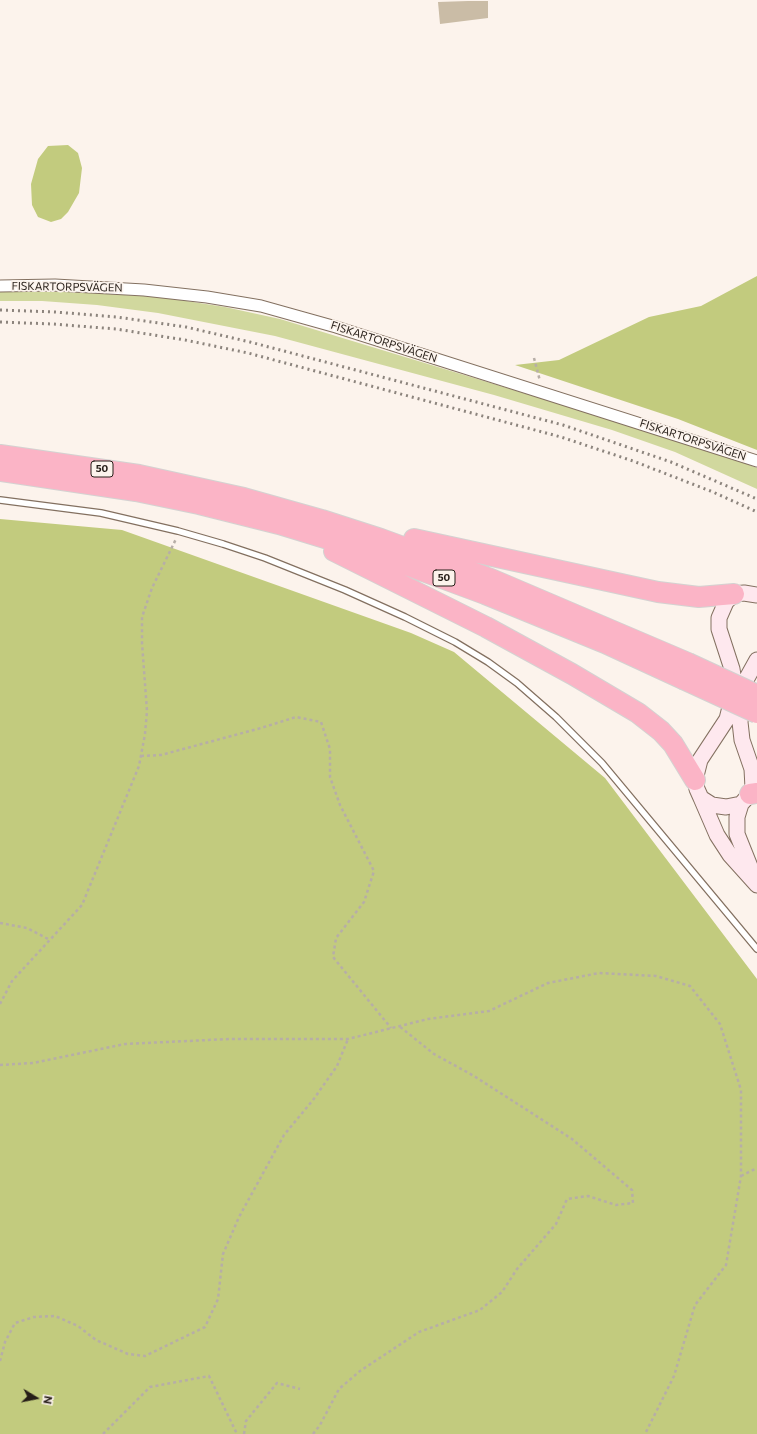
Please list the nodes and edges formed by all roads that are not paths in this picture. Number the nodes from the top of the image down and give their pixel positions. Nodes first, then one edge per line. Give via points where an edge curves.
1 (0, 286) edge
2 (0, 455) edge
3 (757, 461) edge
4 (0, 471) edge
5 (0, 500) edge
6 (322, 520) junction
7 (279, 524) junction
8 (734, 594) junction
9 (757, 595) edge
10 (757, 660) edge
11 (685, 671) junction
12 (757, 695) edge
13 (757, 712) edge
14 (698, 789) junction
15 (750, 797) edge
16 (757, 884) edge
17 (757, 949) edge

1 - 3 street, FISKARTORPSVÄGEN via 55,285 144,290 261,306 336,327
2 - 6 highway, 50 via 146,476 244,498
4 - 7 highway, 50 via 136,491 206,505
5 - 17 lane via 101,513 178,531 265,558 345,590 448,638 488,662 517,684 556,717 602,763
6 - 8 highway via 658,592 699,597
6 - 11 highway, 50 via 491,579
7 - 11 highway, 50 via 377,554 485,594 605,643
7 - 14 highway via 486,627 631,709 661,731 673,744
8 - 9 main road
8 - 14 main road via 726,602 719,618 719,629 732,668 732,699 727,718 700,760
10 - 15 main road via 747,678 740,722 740,731 753,779
11 - 12 highway, 50, bridge
11 - 13 highway, 50, bridge
14 - 15 main road via 719,807 726,807
14 - 16 main road via 717,835 730,855
15 - 16 main road via 737,817 737,834

